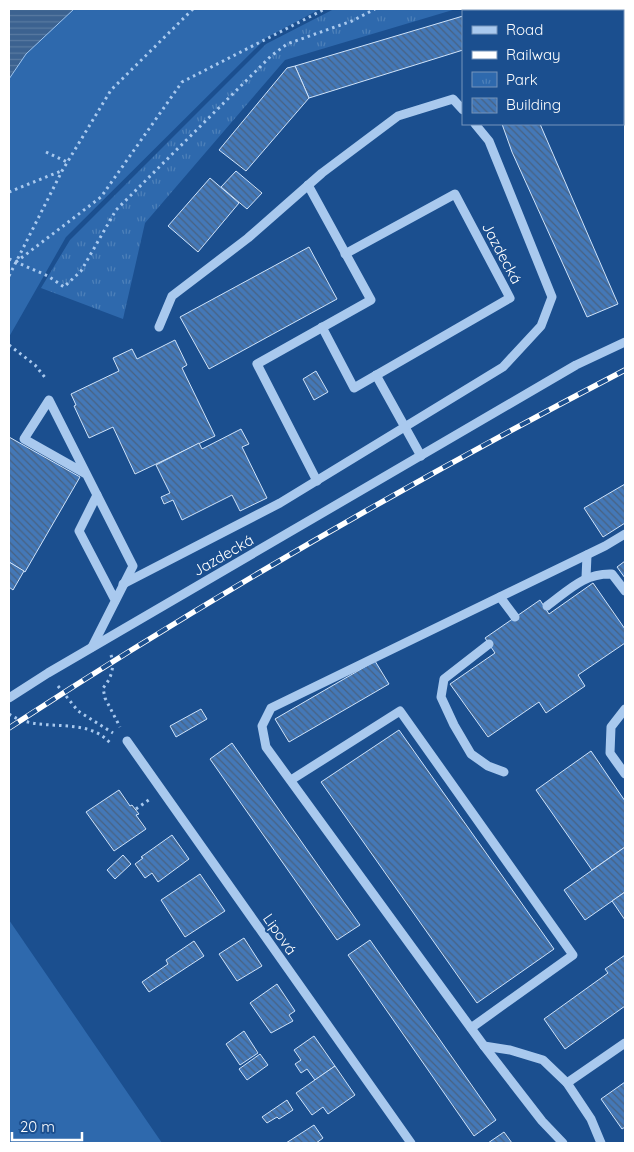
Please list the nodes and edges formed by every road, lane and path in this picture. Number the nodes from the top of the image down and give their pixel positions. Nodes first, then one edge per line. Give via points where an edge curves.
1 (193, 9) edge
2 (325, 9) edge
3 (375, 9) edge
4 (462, 109) edge
5 (476, 125) edge
6 (46, 152) dead end
7 (67, 162) junction
8 (62, 171) junction
9 (308, 186) junction
10 (9, 192) edge
11 (345, 254) junction
12 (9, 259) edge
13 (16, 262) junction
14 (9, 276) edge
15 (159, 327) dead end
16 (322, 327) junction
17 (625, 342) edge
18 (9, 345) edge
19 (376, 375) junction
20 (47, 380) dead end
21 (405, 428) junction
22 (421, 456) junction
23 (86, 474) junction
24 (317, 481) junction
25 (97, 495) junction
26 (625, 534) edge
27 (587, 555) junction
28 (586, 578) junction
29 (124, 584) junction
30 (625, 592) edge
31 (500, 597) junction
32 (115, 600) junction
33 (548, 606) dead end
34 (515, 617) dead end
35 (489, 644) dead end
36 (92, 647) junction
37 (109, 650) dead end
38 (56, 684) dead end
39 (9, 698) edge
40 (625, 709) edge
41 (9, 714) edge
42 (127, 741) junction
43 (116, 750) dead end
44 (504, 772) dead end
45 (625, 774) edge
46 (291, 780) junction
47 (150, 799) dead end
48 (136, 809) dead end
49 (471, 1028) junction
50 (625, 1043) edge
51 (484, 1046) junction
52 (567, 1083) junction
53 (411, 1143) edge
54 (563, 1143) edge
55 (601, 1143) edge

1 - 7 path via 111,90
2 - 13 path via 182,82 101,197
3 - 13 path via 352,21 287,44 270,56 116,210 81,271 64,287
4 - 9 street via 454,99 398,116
5 - 21 street, Jazdecká via 489,141 552,297 541,326 503,367
6 - 7 path
7 - 8 path
8 - 10 path
8 - 13 path
9 - 11 street
9 - 15 street via 248,238 172,296
11 - 16 street via 371,300
11 - 19 street, Jazdecká via 455,194 510,298
12 - 13 path
13 - 14 path
16 - 19 street, Jazdecká via 354,388
16 - 24 street via 257,364
17 - 22 street, Jazdecká via 576,365
18 - 20 path via 35,365
19 - 21 street
21 - 22 street
21 - 24 street, Jazdecká
22 - 36 street, Jazdecká
23 - 23 street via 74,450 49,400 24,439
23 - 25 street
24 - 29 street, Jazdecká
25 - 29 street via 133,566
25 - 32 street via 79,531
26 - 27 street
27 - 28 street
27 - 31 street
28 - 30 street via 612,574
28 - 33 street
29 - 32 street
31 - 34 street
31 - 46 street via 271,708 262,726 266,747
32 - 36 street
35 - 44 street via 444,679 441,698 471,754
36 - 39 street, Jazdecká
37 - 42 path via 113,661 111,679 103,688
38 - 42 path via 78,711
40 - 45 street via 611,727 610,753
41 - 43 path via 20,721 97,732
42 - 53 street, Lipová
46 - 49 street
46 - 49 street via 400,711 573,955
47 - 48 path
49 - 51 street
50 - 52 street
51 - 52 street via 542,1060
51 - 54 street
52 - 55 street via 591,1119

